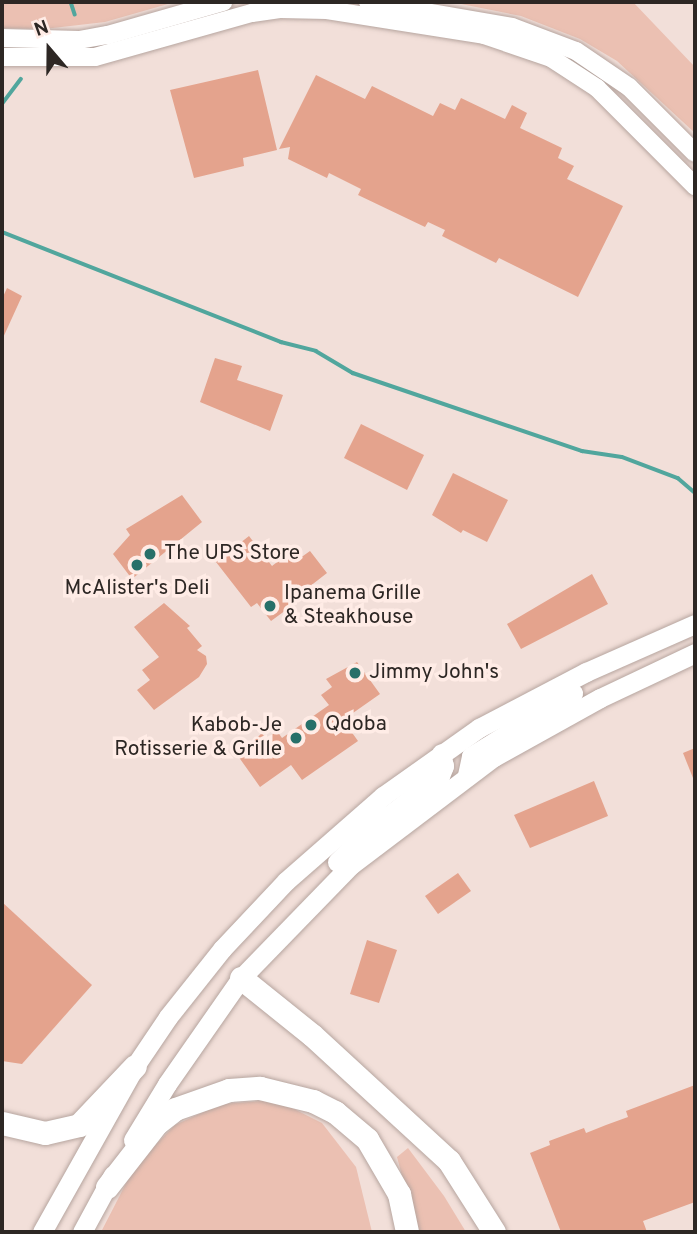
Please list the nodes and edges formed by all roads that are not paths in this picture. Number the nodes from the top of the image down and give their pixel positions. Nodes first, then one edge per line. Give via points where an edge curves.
1 (223, 2) edge
2 (368, 2) edge
3 (2, 38) edge
4 (2, 57) edge
5 (695, 153) edge
6 (695, 186) edge
7 (695, 624) edge
8 (695, 653) edge
9 (624, 655) junction
10 (441, 753) junction
11 (467, 775) junction
12 (310, 904) junction
13 (241, 978) junction
14 (135, 1066) junction
15 (2, 1123) edge
16 (107, 1187) junction
17 (42, 1232) edge
18 (82, 1232) edge
19 (407, 1232) edge
20 (494, 1232) edge

1 - 3 street via 79,40
2 - 5 street via 512,27 576,51 629,87
4 - 6 street via 95,57 280,9 327,10 484,35 551,58 597,88
7 - 9 main road
8 - 11 main road via 560,719
9 - 10 main road via 491,722
9 - 11 main road via 595,681 471,756
10 - 12 main road via 444,766 440,776 367,832 329,870
10 - 14 main road via 383,796 286,881 222,949
11 - 12 main road via 403,822
12 - 13 main road
13 - 16 main road via 167,1084
13 - 20 highway via 312,1035 449,1161
14 - 15 highway via 79,1125 44,1133
14 - 17 main road
16 - 18 main road
16 - 19 highway via 156,1124 175,1110 229,1090 260,1088 313,1101 335,1112 366,1139 394,1183

